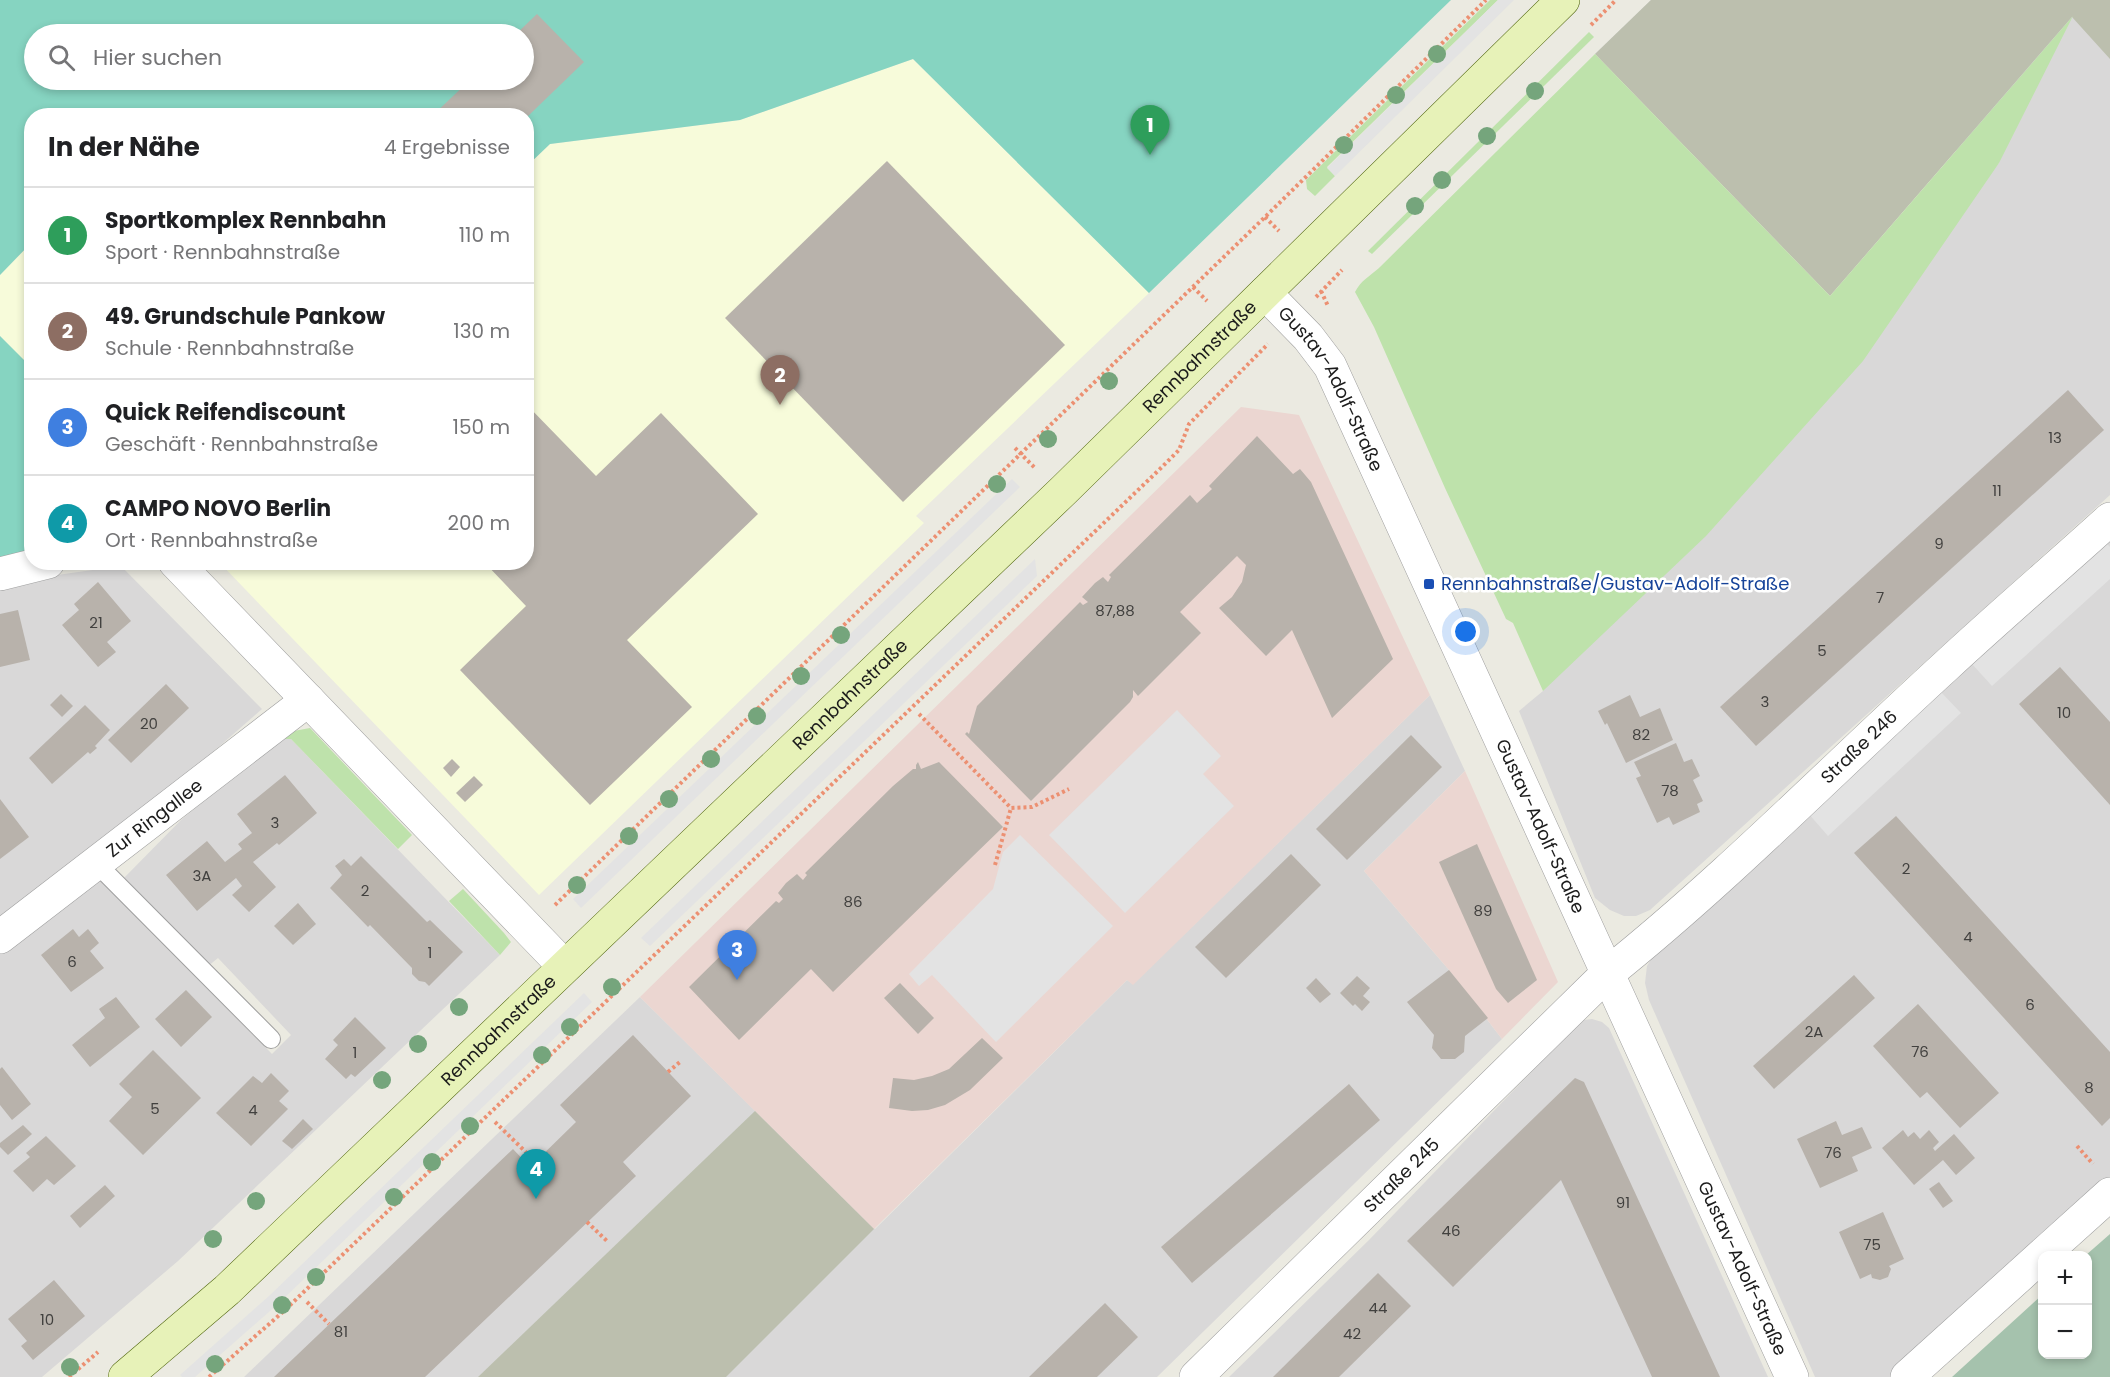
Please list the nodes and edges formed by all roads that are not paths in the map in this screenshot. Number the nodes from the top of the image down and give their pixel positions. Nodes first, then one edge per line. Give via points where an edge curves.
1 (1563, 0) edge
2 (1265, 293) junction
3 (2110, 519) edge
4 (24, 568) edge
5 (183, 570) edge
6 (0, 574) edge
7 (308, 700) junction
8 (96, 863) junction
9 (0, 937) edge
10 (564, 966) junction
11 (1607, 974) junction
12 (271, 1039) dead end
13 (2110, 1194) edge
14 (125, 1377) edge
15 (1196, 1377) edge
16 (1792, 1377) edge
17 (1907, 1377) edge

1 - 2 main road, Rennbahnstraße
2 - 10 main road, Rennbahnstraße
2 - 11 street, Gustav-Adolf-Straße via 1330,366
3 - 11 street, Straße 246 via 1754,846
4 - 6 street
5 - 7 street
7 - 8 street, Zur Ringallee
7 - 10 street
8 - 9 street, Zur Ringallee
8 - 12 lane
10 - 14 main road, Rennbahnstraße via 227,1290
11 - 15 street, Straße 245
11 - 16 street, Gustav-Adolf-Straße
13 - 17 street

